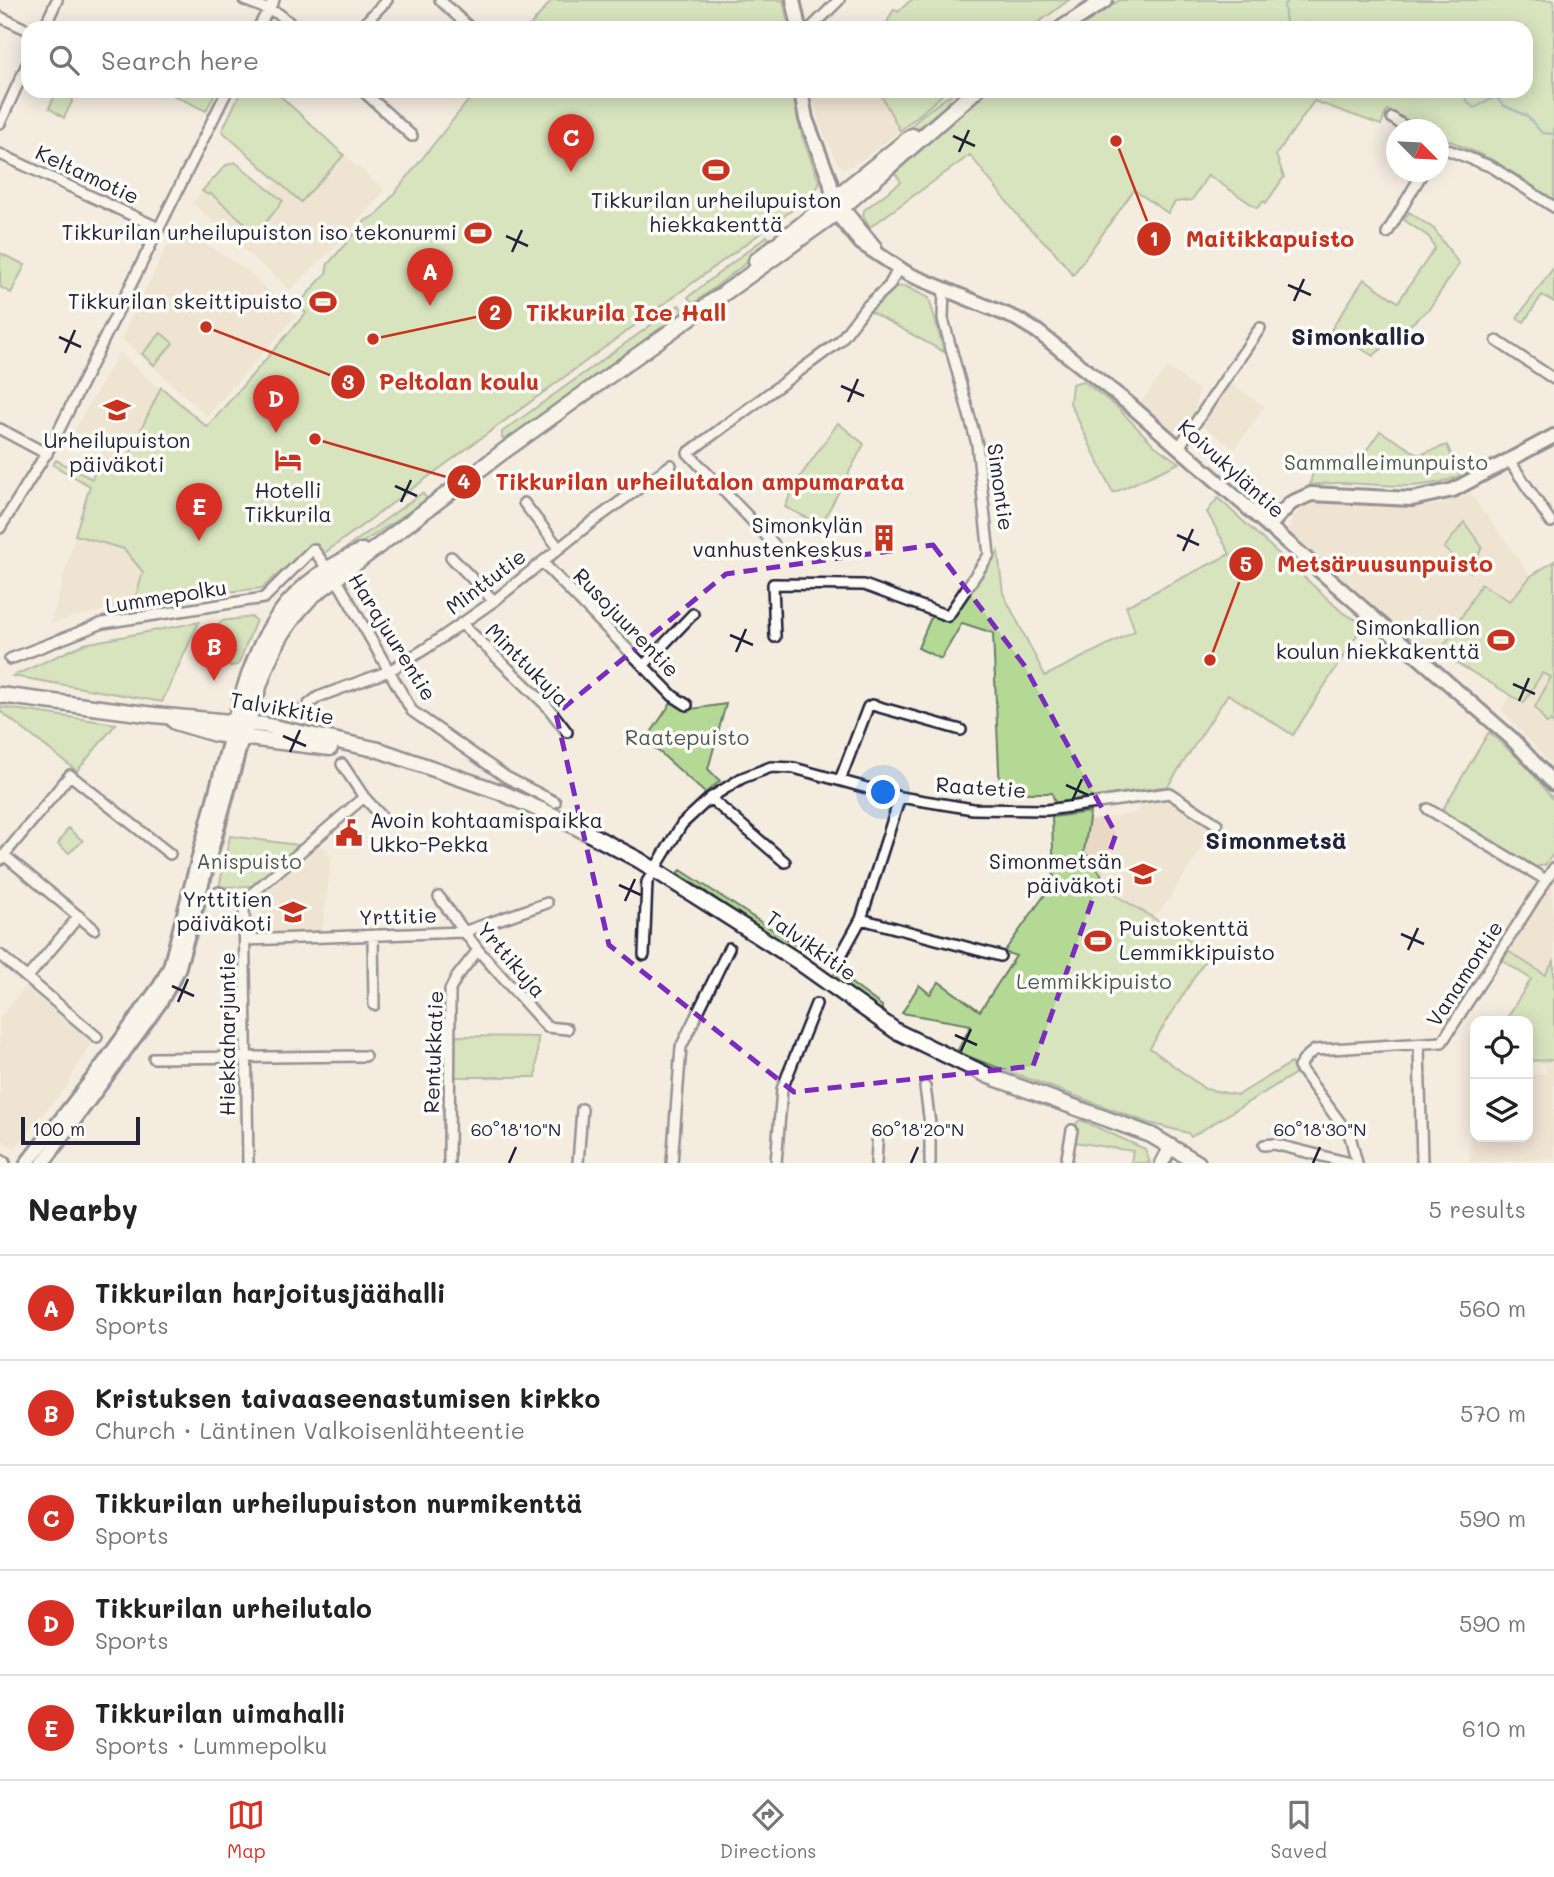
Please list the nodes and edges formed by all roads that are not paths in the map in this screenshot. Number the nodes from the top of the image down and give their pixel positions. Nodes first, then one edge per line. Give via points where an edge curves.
1 (57, 0) edge
2 (244, 0) edge
3 (274, 0) edge
4 (387, 0) edge
5 (440, 0) edge
6 (793, 0) edge
7 (839, 0) edge
8 (1105, 0) edge
9 (267, 10) junction
10 (0, 17) edge
11 (47, 21) edge
12 (262, 21) edge
13 (288, 21) edge
14 (367, 21) edge
15 (462, 21) edge
16 (798, 21) edge
17 (818, 21) edge
18 (1073, 21) edge
19 (21, 27) edge
20 (21, 77) edge
21 (224, 98) edge
22 (371, 98) edge
23 (802, 98) edge
24 (966, 98) edge
25 (0, 123) edge
26 (412, 136) dead end
27 (1449, 151) edge
28 (0, 154) edge
29 (1417, 182) edge
30 (838, 206) junction
31 (1554, 207) edge
32 (159, 228) junction
33 (1387, 233) dead end
34 (898, 269) junction
35 (944, 289) junction
36 (1260, 328) dead end
37 (1497, 341) dead end
38 (1554, 379) edge
39 (0, 429) edge
40 (1554, 436) edge
41 (1179, 447) junction
42 (47, 454) junction
43 (1509, 460) junction
44 (671, 465) dead end
45 (524, 503) dead end
46 (1551, 522) dead end
47 (1268, 527) junction
48 (0, 528) edge
49 (774, 544) dead end
50 (559, 548) junction
51 (313, 550) joint
52 (451, 557) dead end
53 (542, 562) junction
54 (332, 573) junction
55 (494, 601) junction
56 (693, 614) dead end
57 (461, 624) junction
58 (775, 637) dead end
59 (10, 659) dead end
60 (644, 665) junction
61 (389, 671) junction
62 (3, 694) edge
63 (309, 704) dead end
64 (687, 705) dead end
65 (239, 728) junction
66 (961, 730) dead end
67 (567, 732) dead end
68 (342, 764) dead end
69 (840, 779) junction
70 (1554, 784) edge
71 (364, 797) junction
72 (900, 797) junction
73 (710, 798) junction
74 (555, 802) dead end
75 (1428, 809) dead end
76 (383, 818) dead end
77 (1217, 824) dead end
78 (170, 854) dead end
79 (2, 858) edge
80 (785, 862) dead end
81 (1554, 868) edge
82 (654, 869) junction
83 (1546, 880) junction
84 (219, 892) dead end
85 (439, 897) dead end
86 (547, 903) dead end
87 (244, 905) junction
88 (79, 916) junction
89 (861, 919) junction
90 (94, 929) dead end
91 (463, 932) junction
92 (373, 936) junction
93 (245, 940) junction
94 (729, 948) dead end
95 (478, 950) junction
96 (0, 955) edge
97 (644, 955) dead end
98 (1000, 956) dead end
99 (840, 957) dead end
100 (27, 978) junction
101 (816, 1003) dead end
102 (374, 1005) dead end
103 (567, 1029) dead end
104 (97, 1037) dead end
105 (1419, 1046) junction
106 (247, 1056) junction
107 (365, 1056) dead end
108 (154, 1058) dead end
109 (925, 1087) dead end
110 (582, 1109) dead end
111 (878, 1129) dead end
112 (1072, 1130) dead end
113 (1264, 1144) dead end
114 (1171, 1146) junction
115 (27, 1163) edge
116 (43, 1163) edge
117 (248, 1163) edge
118 (449, 1163) edge
119 (578, 1163) edge
120 (672, 1163) edge
121 (776, 1163) edge
122 (876, 1163) edge
123 (930, 1163) edge
124 (1066, 1163) edge
125 (1162, 1163) edge
126 (1199, 1163) edge
127 (1350, 1163) edge
128 (1357, 1163) edge
129 (1422, 1163) edge

1 - 11 street
2 - 9 street
3 - 9 street
4 - 14 street
5 - 15 street
6 - 16 main road
7 - 17 street
8 - 18 main road
9 - 12 street
9 - 13 street
10 - 19 street
20 - 25 street
21 - 32 street
22 - 26 street
23 - 30 main road
24 - 30 main road
27 - 31 street via 1492,167
28 - 32 street, Keltamotie
29 - 33 street
30 - 34 main road, Koivukyläntie via 861,243
30 - 54 main road via 380,543
32 - 42 street
34 - 35 main road, Koivukyläntie
34 - 49 street via 889,286 840,341 688,453
35 - 41 main road, Koivukyläntie via 1028,325
35 - 58 street, Simontie via 943,319 977,444 989,555 947,616 864,585 773,584
36 - 41 street
37 - 38 street
39 - 42 street
40 - 43 main road
41 - 47 main road, Koivukyläntie
42 - 48 street
43 - 46 street
43 - 47 main road via 1461,487 1428,497 1311,494 1291,503
44 - 50 street, Minttutie
45 - 50 street
47 - 70 main road, Koivukyläntie via 1511,737
50 - 53 street, Minttutie
51 - 54 street, Harajuurentie
51 - 59 street, Lummepolku via 264,598 103,623
52 - 55 street
53 - 55 street, Minttutie
53 - 60 street, Rusojuurentie
54 - 61 street, Harajuurentie
54 - 65 main road via 282,629
55 - 57 street, Minttutie
56 - 60 street
57 - 61 street, Minttutie
57 - 67 street, Minttukuja via 547,706
60 - 64 street, Rusojuurentie
61 - 63 street, Minttutie
61 - 74 street, Harajuurentie via 412,711 506,777
62 - 65 main road, Talvikkitie via 154,715 215,734
65 - 82 main road, Talvikkitie via 379,750 524,803
65 - 115 main road via 170,967
65 - 116 main road via 178,970 159,1004
66 - 69 street via 872,705
68 - 71 street
69 - 72 street, Raatetie
69 - 73 street, Raatetie via 771,767
71 - 76 street
71 - 87 street
72 - 77 street, Raatetie via 1003,811 1068,808 1169,793
72 - 89 street
73 - 80 street
73 - 82 street, Raatetie via 682,824
75 - 83 street
78 - 79 street via 69,775
79 - 88 street
81 - 83 street, Vanamontie
82 - 97 street, Raatetie via 647,881
82 - 114 main road, Talvikkitie via 896,1031 989,1076 1121,1123
83 - 105 street, Vanamontie via 1446,1039
84 - 87 street
85 - 91 street, Yrttikuja
86 - 91 street, Yrttitie
87 - 93 street, Hiekkaharjuntie
88 - 90 street
88 - 100 street
89 - 98 street
89 - 99 street
91 - 92 street, Yrttitie
91 - 95 street, Yrttikuja
92 - 93 street, Yrttitie
92 - 102 street
93 - 106 street, Hiekkaharjuntie
94 - 120 street via 681,1047
95 - 103 street, Yrttikuja via 547,1027
95 - 118 street, Rentukkatie via 450,990
96 - 100 street
100 - 104 street
101 - 121 street via 782,1089
105 - 128 street, Vanamontie via 1315,1050 1299,1067 1350,1136
105 - 129 street
106 - 107 street
106 - 108 street
106 - 117 street, Hiekkaharjuntie
109 - 123 street
110 - 119 street
111 - 122 street
112 - 124 street
113 - 127 street
114 - 125 main road
114 - 126 main road, Talvikkitie

